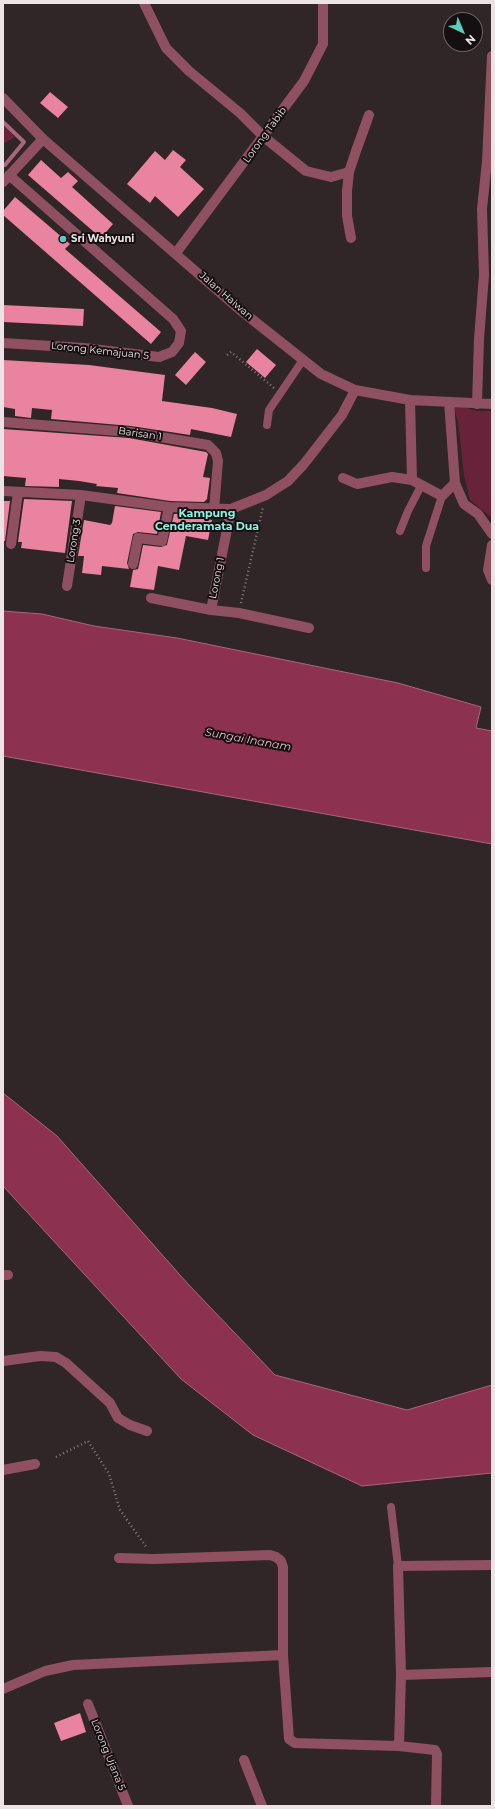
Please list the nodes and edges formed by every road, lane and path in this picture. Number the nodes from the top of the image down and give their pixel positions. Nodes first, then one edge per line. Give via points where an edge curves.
1 (144, 3) edge
2 (323, 3) edge
3 (492, 56) edge
4 (3, 98) edge
5 (369, 115) dead end
6 (264, 137) junction
7 (43, 139) junction
8 (490, 161) edge
9 (349, 172) junction
10 (6, 179) edge
11 (351, 238) dead end
12 (176, 253) junction
13 (488, 275) edge
14 (3, 343) edge
15 (228, 355) dead end
16 (303, 360) junction
17 (355, 390) junction
18 (280, 393) junction
19 (410, 400) junction
20 (449, 402) junction
21 (477, 404) junction
22 (492, 404) edge
23 (3, 422) edge
24 (267, 425) dead end
25 (343, 478) dead end
26 (412, 480) junction
27 (455, 483) junction
28 (422, 486) junction
29 (3, 491) edge
30 (18, 492) junction
31 (81, 495) junction
32 (266, 495) junction
33 (442, 496) junction
34 (169, 507) junction
35 (231, 509) junction
36 (214, 510) junction
37 (400, 531) dead end
38 (492, 534) edge
39 (11, 544) dead end
40 (492, 545) edge
41 (133, 564) dead end
42 (426, 568) dead end
43 (492, 580) edge
44 (67, 586) dead end
45 (151, 598) dead end
46 (211, 610) junction
47 (239, 613) junction
48 (309, 628) dead end
49 (3, 1361) edge
50 (147, 1431) dead end
51 (56, 1457) dead end
52 (35, 1464) dead end
53 (3, 1470) edge
54 (391, 1507) dead end
55 (119, 1558) dead end
56 (154, 1559) junction
57 (492, 1565) edge
58 (398, 1566) junction
59 (283, 1655) junction
60 (492, 1672) edge
61 (401, 1675) junction
62 (3, 1689) edge
63 (88, 1704) dead end
64 (399, 1746) junction
65 (244, 1760) dead end
66 (128, 1806) edge
67 (262, 1806) edge
68 (436, 1806) edge

1 - 6 street via 166,48
2 - 6 street, Lorong Tabib via 322,44 304,81
3 - 8 street
4 - 7 street, Jalan Haiwan
5 - 9 street
6 - 9 street via 306,171 331,177
6 - 12 street, Lorong Tabib
7 - 10 street
7 - 12 street, Jalan Haiwan
8 - 13 street via 482,209
9 - 11 street via 347,209
10 - 14 street, Lorong Kemajuan 5 via 173,319 181,331 180,343 172,352 160,357 84,348
12 - 16 street, Jalan Haiwan via 239,309
13 - 21 street via 479,339
15 - 18 path via 231,352
16 - 17 street, Jalan Haiwan via 321,374
16 - 18 lane
17 - 19 street, Jalan Haiwan
17 - 32 street via 342,415 304,464 288,481
18 - 24 lane via 269,410
19 - 20 street, Jalan Haiwan
19 - 26 street
20 - 21 street, Jalan Haiwan
20 - 27 street
21 - 22 street, Jalan Haiwan
23 - 36 street, Barisan 1 via 130,432 208,445 216,453 218,461
25 - 26 street via 357,484 392,477
26 - 28 street
27 - 33 street
27 - 38 street via 464,504 478,514
28 - 33 street
28 - 37 lane via 408,510
29 - 30 street
30 - 31 street
30 - 39 street
31 - 34 street
31 - 44 street, Lorong 3
32 - 35 street
32 - 47 path
33 - 42 lane via 426,546
34 - 36 street
34 - 41 street via 162,540 138,538
35 - 36 street
35 - 46 street, Lorong 1
40 - 43 street via 488,570
45 - 46 street, Lorong 1
46 - 47 street
47 - 48 street
49 - 50 street via 40,1356 56,1357 110,1403 118,1418
51 - 56 path via 88,1441 109,1474 120,1510
52 - 53 street
54 - 58 lane
55 - 56 street
56 - 59 street via 276,1556 283,1567
57 - 58 street
58 - 61 street
59 - 62 street via 73,1665 45,1671
59 - 64 street via 289,1739 295,1743
60 - 61 street
61 - 64 street
63 - 66 street, Lorong Ujana 5
64 - 68 street via 434,1750 437,1754
65 - 67 street

